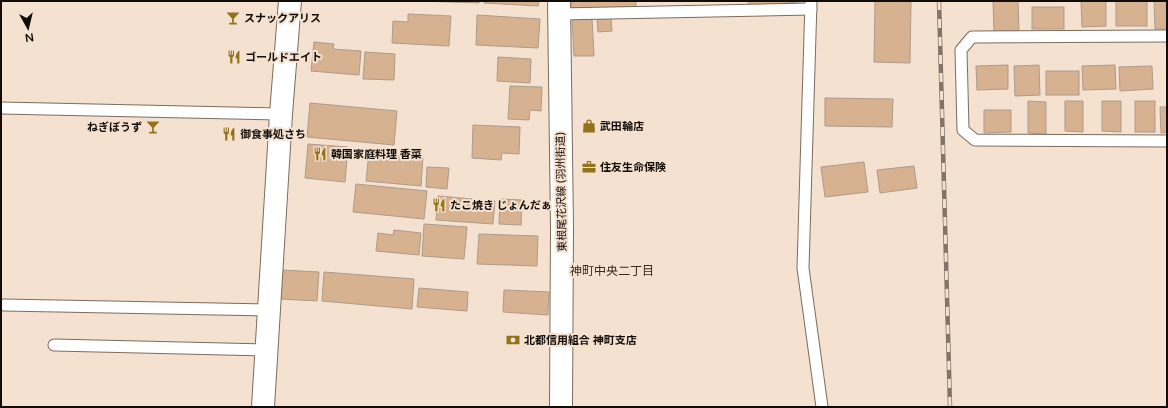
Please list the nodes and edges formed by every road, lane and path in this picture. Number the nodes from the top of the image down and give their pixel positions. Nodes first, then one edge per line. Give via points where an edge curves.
1 (290, 1) edge
2 (811, 5) edge
3 (559, 7) edge
4 (1167, 36) edge
5 (1, 108) edge
6 (281, 114) junction
7 (1167, 141) edge
8 (4, 305) dead end
9 (268, 310) junction
10 (54, 345) dead end
11 (266, 350) junction
12 (263, 407) edge
13 (561, 407) edge
14 (822, 407) edge

1 - 6 street
2 - 3 lane
2 - 14 lane via 803,268
3 - 13 street, 東根尾花沢線 (羽州街道)
4 - 7 lane via 972,37 962,50 963,130 975,140
5 - 6 lane
6 - 9 street
8 - 9 lane
9 - 11 street
10 - 11 lane
11 - 12 street

